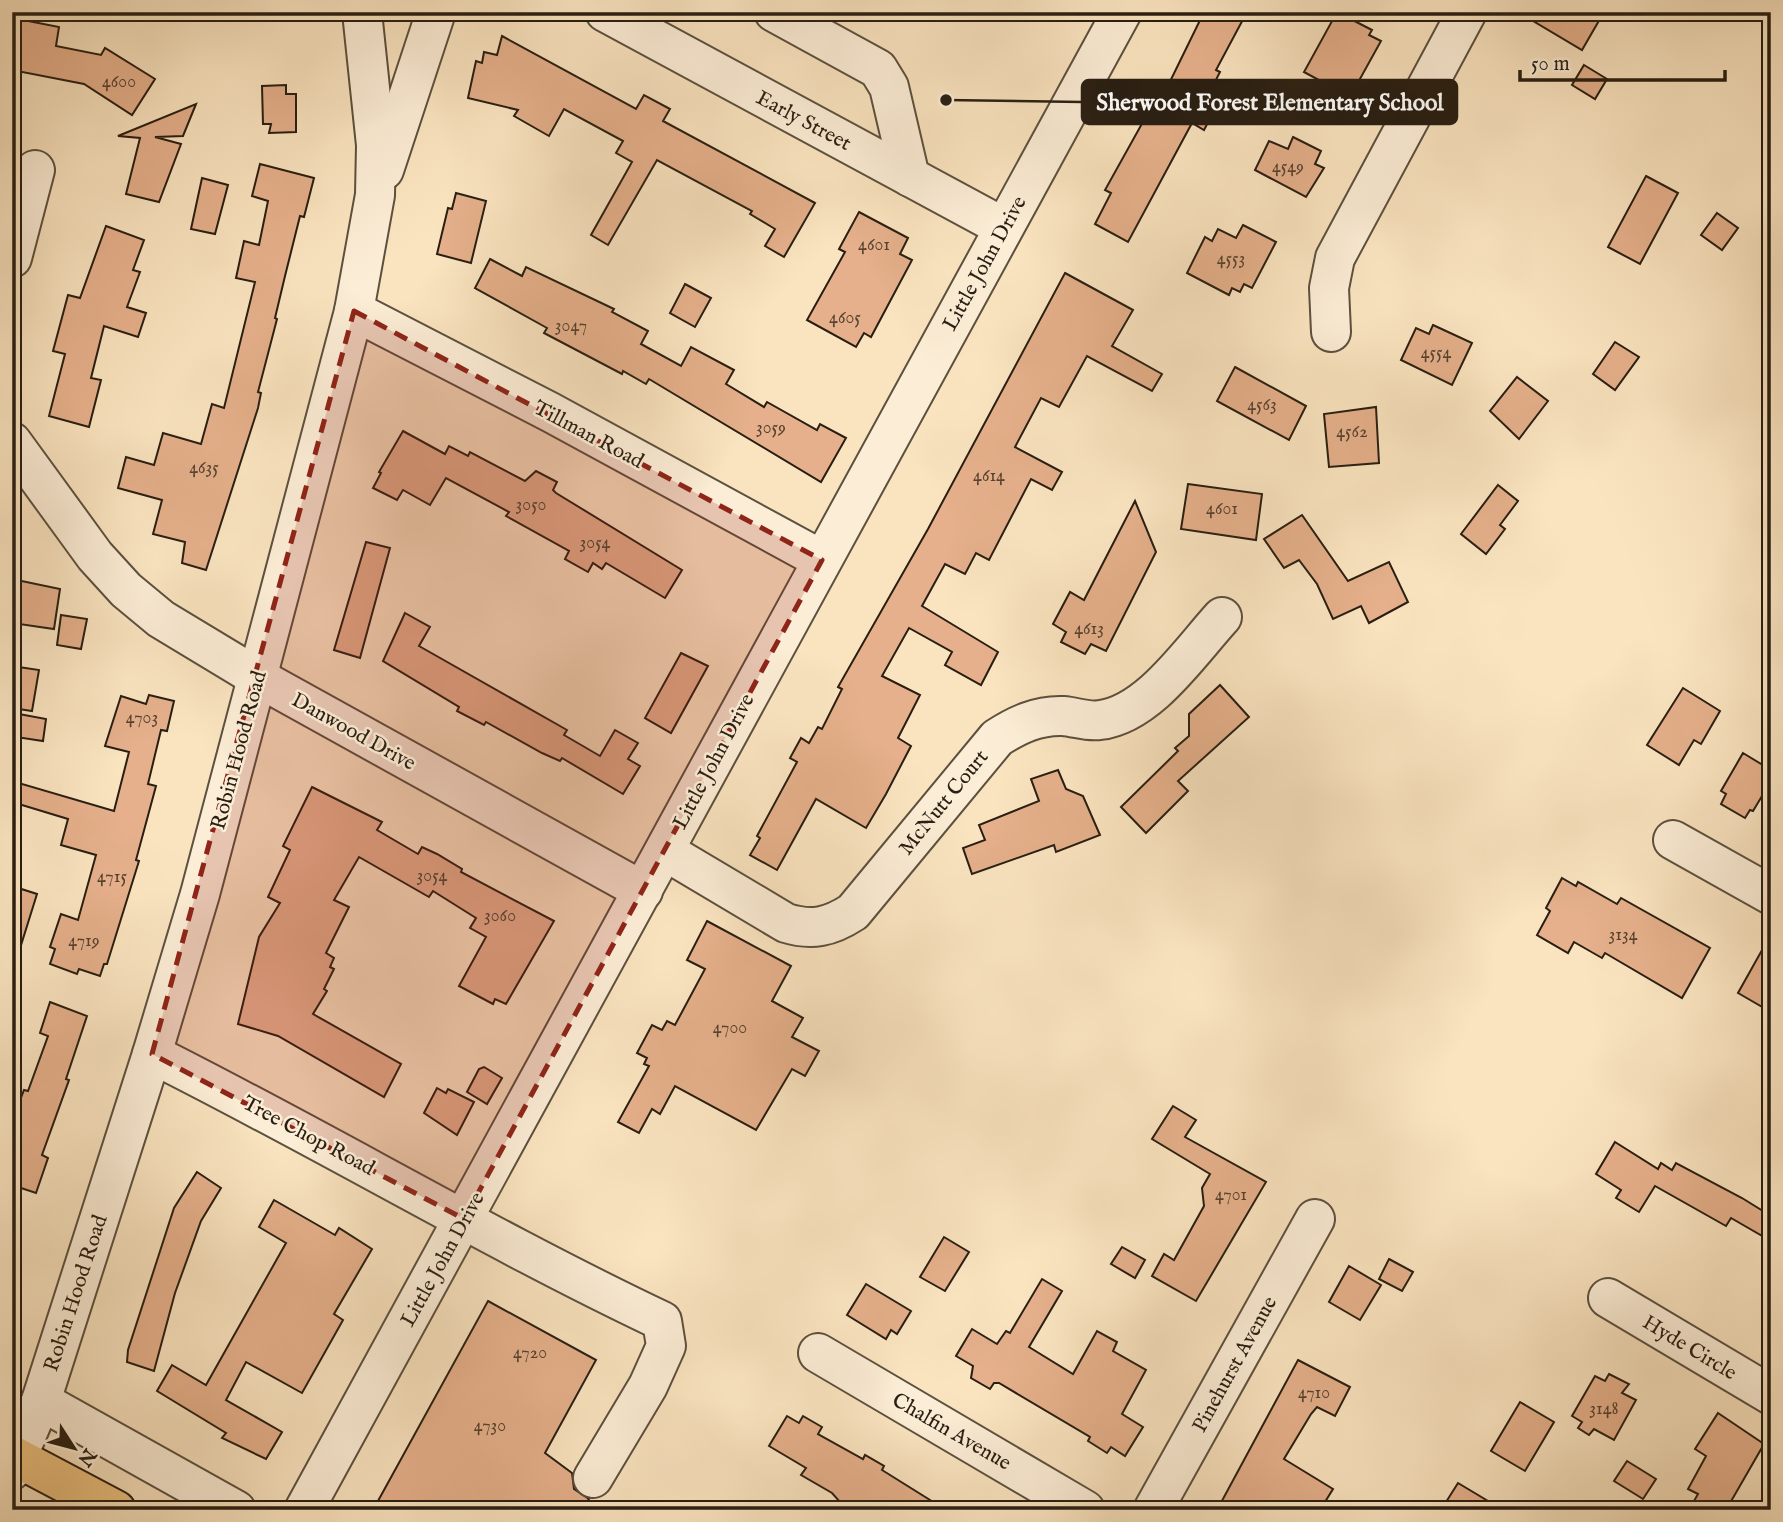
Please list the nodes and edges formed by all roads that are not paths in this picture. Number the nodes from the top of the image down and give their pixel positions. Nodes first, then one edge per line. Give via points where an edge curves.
1 (362, 12) edge
2 (436, 12) edge
3 (605, 12) edge
4 (774, 12) edge
5 (1112, 15) edge
6 (1459, 15) edge
7 (34, 170) dead end
8 (910, 177) junction
9 (375, 195) junction
10 (1003, 227) junction
11 (12, 258) edge
12 (354, 311) junction
13 (1331, 332) dead end
14 (12, 442) edge
15 (822, 560) junction
16 (1222, 617) dead end
17 (257, 677) junction
18 (1673, 840) dead end
19 (665, 851) junction
20 (643, 891) junction
21 (1771, 895) edge
22 (152, 1054) junction
23 (464, 1219) junction
24 (1315, 1219) dead end
25 (1608, 1298) dead end
26 (818, 1353) dead end
27 (1771, 1395) edge
28 (41, 1401) junction
29 (14, 1461) edge
30 (593, 1478) dead end
31 (116, 1510) edge
32 (236, 1510) edge
33 (304, 1510) edge
34 (1085, 1510) edge
35 (1153, 1510) edge

1 - 9 street, Robin Hood Road via 376,145
2 - 9 street
3 - 8 street, Early Street
4 - 8 street via 878,69 889,86
5 - 10 street, Little John Drive
6 - 13 street via 1335,258 1329,288
7 - 11 street
8 - 10 street, Early Street
9 - 12 street, Robin Hood Road
10 - 15 street, Little John Drive
12 - 15 street, Tillman Road
12 - 17 street, Robin Hood Road
14 - 17 street, Danwood Drive via 95,556 126,590 161,619
15 - 19 street, Little John Drive
16 - 19 street, McNutt Court via 1145,702 1125,713 1102,720 1038,718 997,738 853,912 836,923 811,928 786,923
17 - 20 street, Danwood Drive
17 - 22 street, Robin Hood Road
18 - 21 street
19 - 20 street, Little John Drive
20 - 23 street, Little John Drive
22 - 23 street, Tree Chop Road
22 - 28 street, Robin Hood Road
23 - 30 street, Tree Chop Road via 662,1321 666,1346 648,1386
23 - 33 street, Little John Drive
24 - 35 street, Pinehurst Avenue
25 - 27 street, Hyde Circle
26 - 34 street, Chalfin Avenue
28 - 29 street, Robin Hood Road
28 - 32 street
29 - 31 main road

